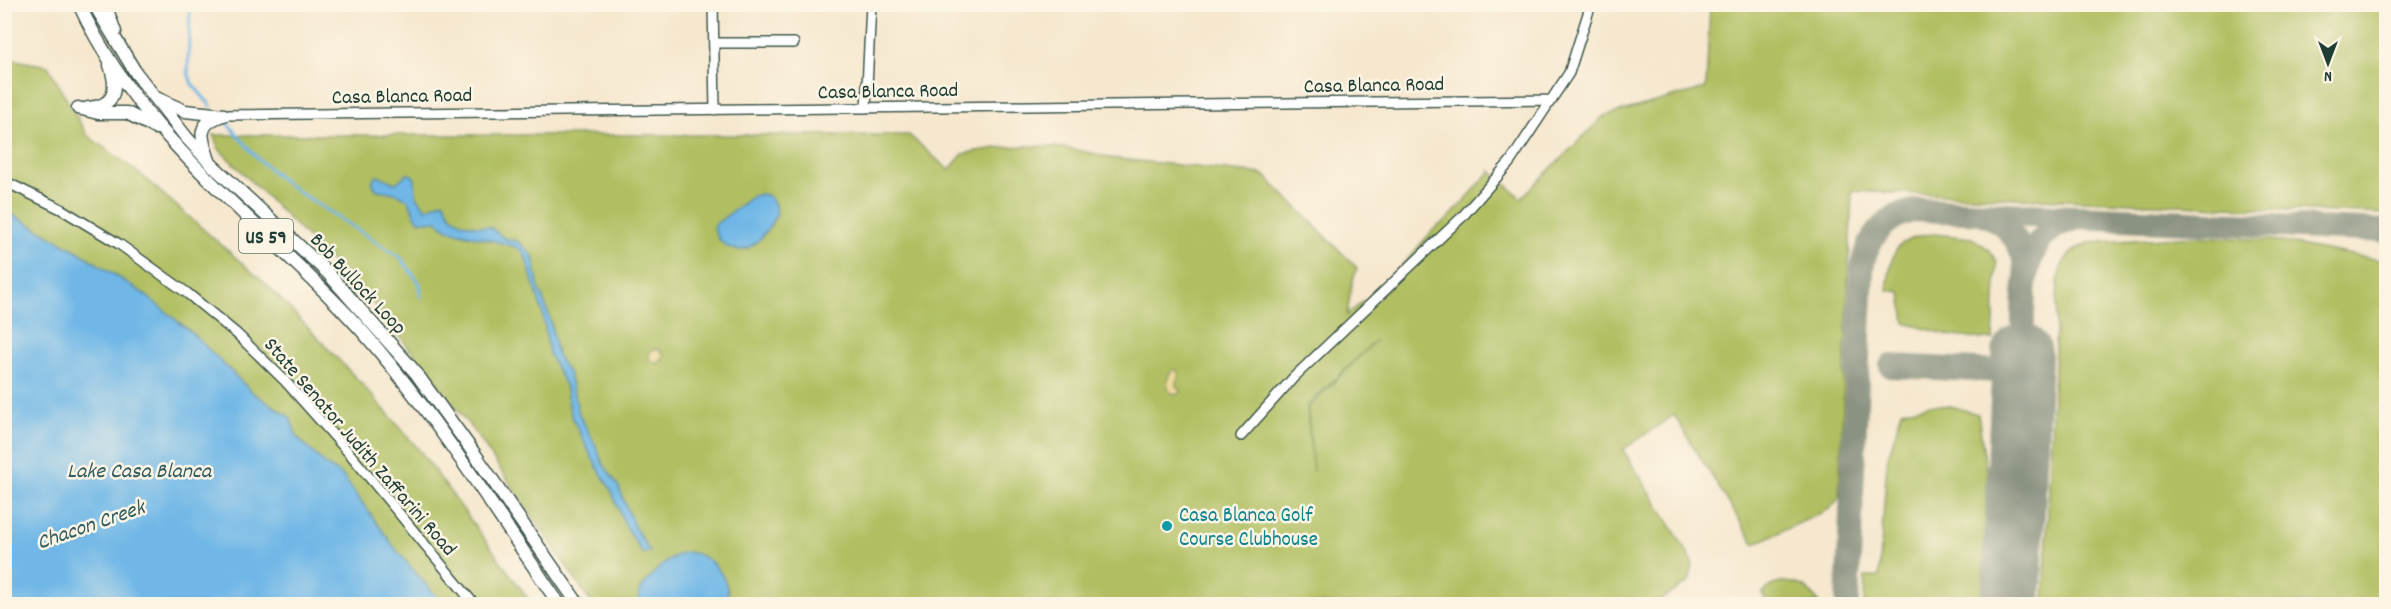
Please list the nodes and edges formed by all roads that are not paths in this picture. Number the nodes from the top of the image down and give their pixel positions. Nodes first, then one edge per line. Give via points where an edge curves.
1 (74, 4) edge
2 (80, 4) edge
3 (713, 4) edge
4 (871, 4) edge
5 (1591, 4) edge
6 (101, 8) edge
7 (86, 19) junction
8 (714, 43) junction
9 (794, 43) dead end
10 (108, 57) junction
11 (152, 96) junction
12 (1552, 100) junction
13 (866, 108) junction
14 (715, 110) junction
15 (224, 114) junction
16 (160, 130) junction
17 (211, 164) junction
18 (4, 181) edge
19 (1241, 436) dead end
20 (474, 604) edge
21 (560, 604) edge
22 (578, 604) edge

1 - 7 highway, US 59
2 - 7 highway, Bob Bullock Loop
3 - 8 street
4 - 13 street
5 - 12 street via 1569,73
6 - 11 highway, Bob Bullock Loop / US 59 via 124,54
7 - 10 highway, Bob Bullock Loop / US 59
8 - 9 street
8 - 14 street
10 - 16 highway, Bob Bullock Loop / US 59
10 - 16 highway via 114,85 109,102 78,108 127,113
11 - 15 highway via 185,111
11 - 17 highway, Bob Bullock Loop / US 59
12 - 13 street, Casa Blanca Road
12 - 19 street via 1510,162 1462,217 1294,377
13 - 14 street, Casa Blanca Road
14 - 15 street, Casa Blanca Road
15 - 17 highway via 205,125 203,143
16 - 21 highway, Bob Bullock Loop / US 59 via 318,286 397,372 460,456
17 - 22 highway, Bob Bullock Loop / US 59 via 327,273 416,373
18 - 20 street, State Senator Judith Zaffarini Road via 61,208 119,244 237,334 328,429

